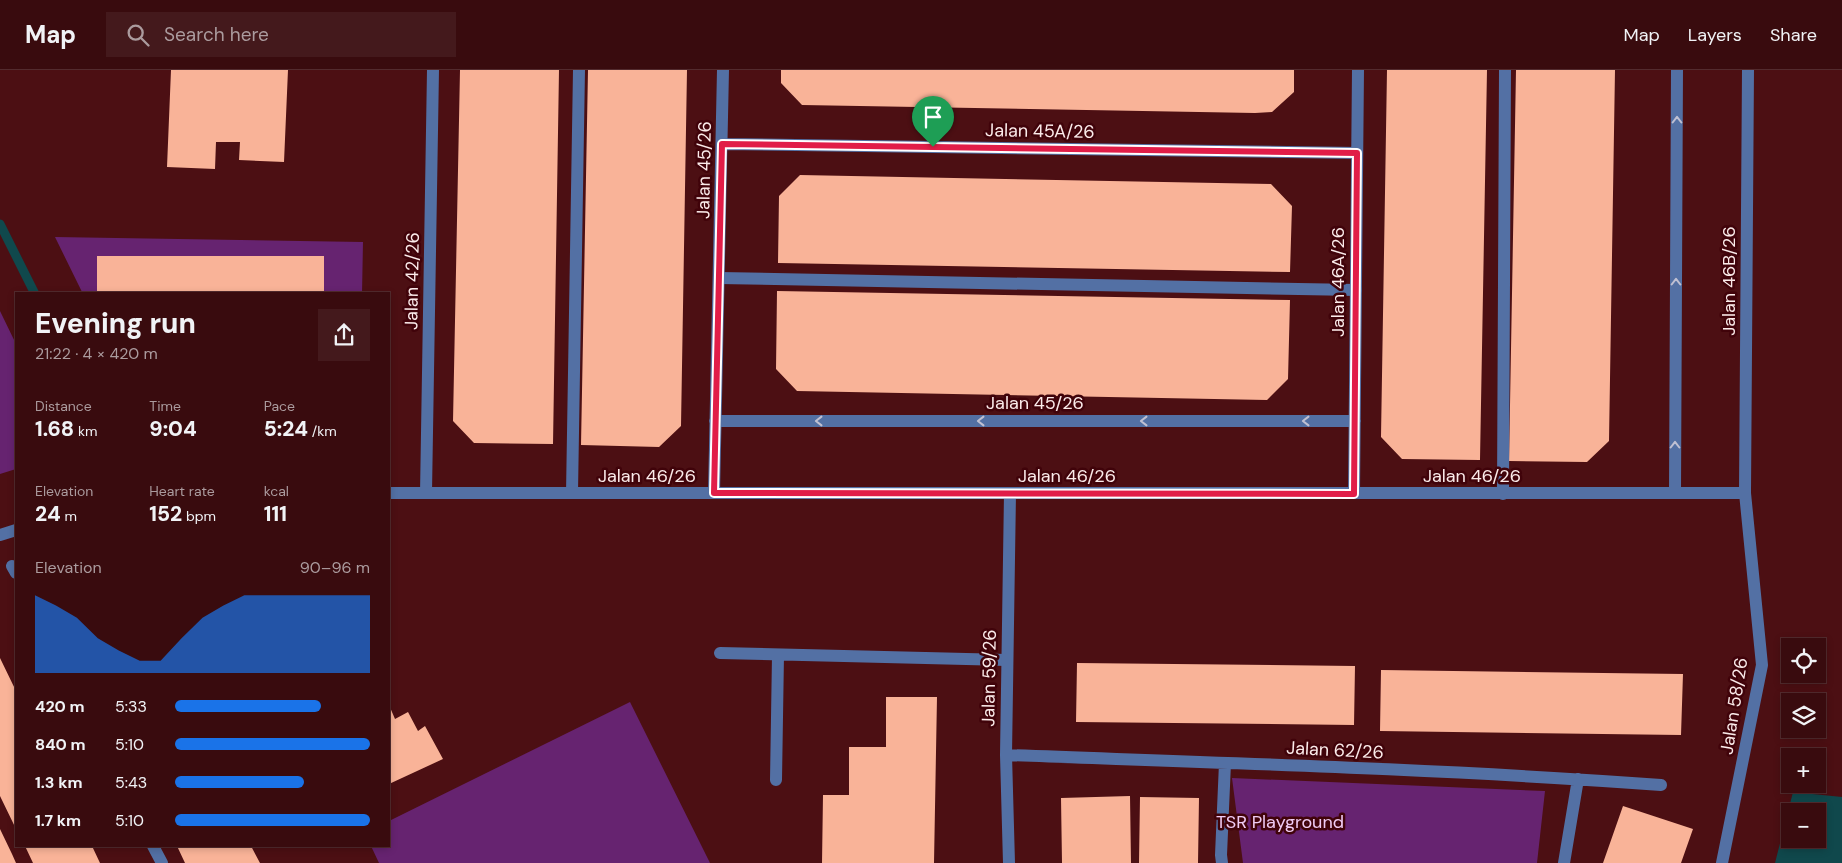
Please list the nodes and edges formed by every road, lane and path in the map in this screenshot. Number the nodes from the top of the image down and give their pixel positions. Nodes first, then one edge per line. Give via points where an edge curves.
1 (433, 70) edge
2 (579, 70) edge
3 (723, 70) edge
4 (1358, 70) edge
5 (1505, 70) edge
6 (1677, 70) edge
7 (1748, 70) edge
8 (722, 144) junction
9 (1357, 153) junction
10 (719, 278) junction
11 (1356, 290) junction
12 (715, 421) junction
13 (1355, 421) junction
14 (390, 493) edge
15 (426, 493) junction
16 (572, 493) junction
17 (714, 493) junction
18 (1010, 493) junction
19 (1745, 493) junction
20 (1354, 494) junction
21 (1503, 494) junction
22 (1675, 494) junction
23 (15, 530) edge
24 (0, 535) edge
25 (720, 653) dead end
26 (778, 656) junction
27 (1007, 660) junction
28 (1006, 755) junction
29 (1225, 763) junction
30 (1578, 779) junction
31 (776, 780) dead end
32 (1661, 785) dead end
33 (154, 847) edge
34 (162, 863) edge
35 (1009, 863) edge
36 (1222, 863) edge
37 (1564, 863) edge
38 (1722, 863) edge

1 - 15 street, Jalan 42/26
2 - 16 street
3 - 8 street, Jalan 45/26
4 - 9 street, Jalan 46A/26
5 - 21 street
22 -> 6 street
7 - 19 street, Jalan 46B/26
8 - 9 street, Jalan 45A/26
8 - 10 street, Jalan 45/26
9 - 11 street, Jalan 46A/26
10 - 11 street
10 - 12 street, Jalan 45/26
11 - 13 street, Jalan 46A/26
13 -> 12 street, Jalan 45/26
12 - 17 street, Jalan 45/26
13 - 20 street, Jalan 46A/26
14 - 15 street, Jalan 46/26
15 - 16 street, Jalan 46/26
16 - 17 street, Jalan 46/26
17 - 18 street, Jalan 46/26
18 - 20 street, Jalan 46/26
18 - 27 street, Jalan 59/26
19 - 22 street, Jalan 46/26
19 - 38 street, Jalan 58/26 via 1762,665
20 - 21 street, Jalan 46/26
21 - 22 street, Jalan 46/26
23 - 24 street
25 - 26 street
26 - 27 street
26 - 31 street
27 - 28 street, Jalan 59/26
28 - 29 street, Jalan 62/26
28 - 35 street, Jalan 59/26
29 - 30 street, Jalan 62/26
29 - 36 street
30 - 32 street, Jalan 62/26
30 - 37 street
33 - 34 street

